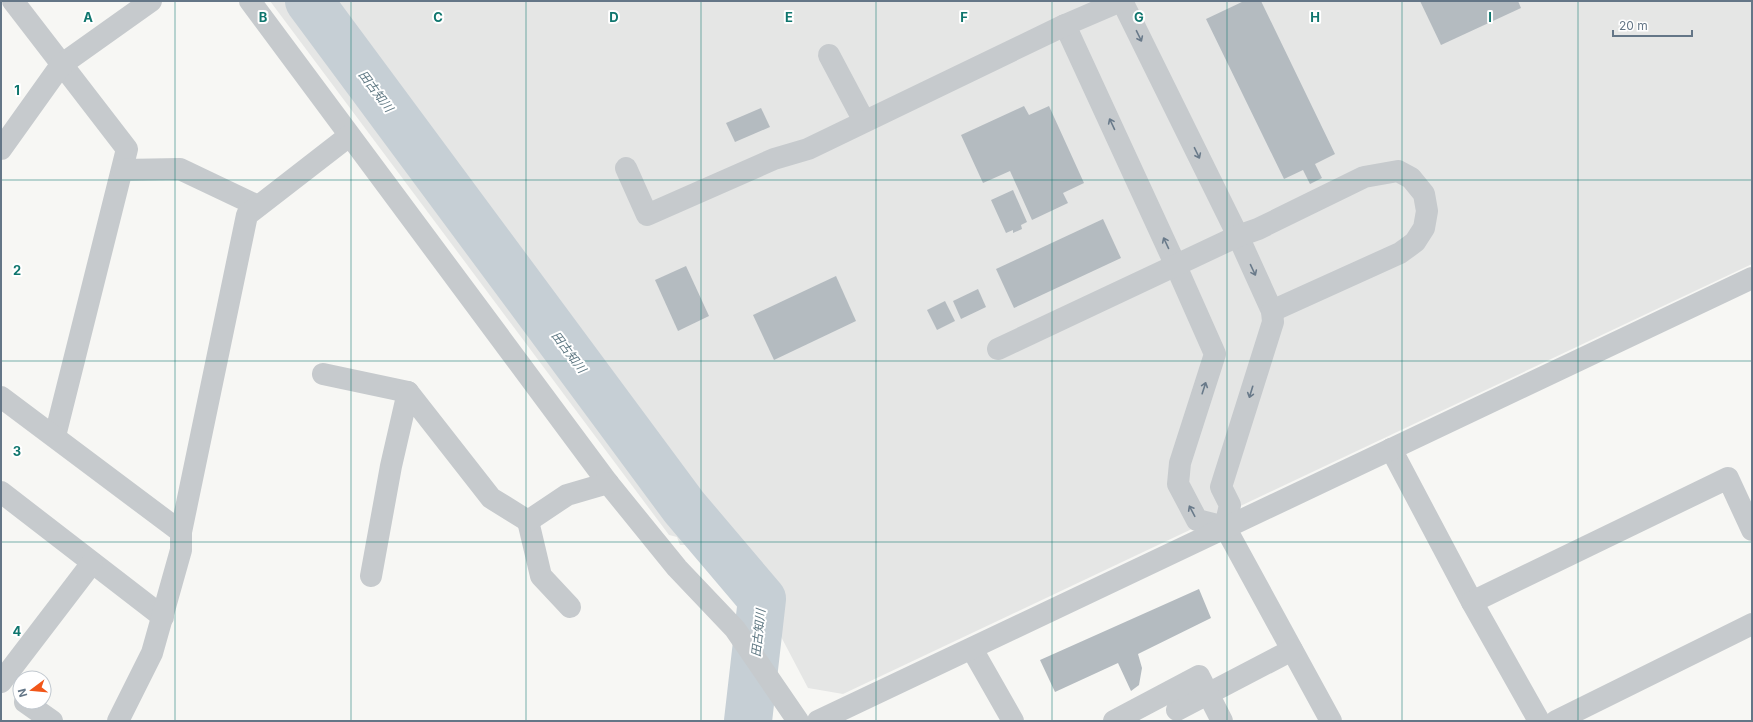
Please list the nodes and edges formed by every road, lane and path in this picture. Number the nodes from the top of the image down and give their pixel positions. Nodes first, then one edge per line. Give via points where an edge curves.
1 (12, 1) edge
2 (151, 1) edge
3 (250, 1) edge
4 (1121, 1) edge
5 (1065, 25) junction
6 (829, 55) dead end
7 (61, 65) junction
8 (864, 122) junction
9 (349, 136) junction
10 (1, 149) edge
11 (626, 168) dead end
12 (123, 170) junction
13 (258, 206) junction
14 (1238, 236) junction
15 (1176, 266) junction
16 (1752, 278) edge
17 (1272, 311) junction
18 (998, 349) dead end
19 (323, 374) dead end
20 (408, 392) junction
21 (1, 397) edge
22 (55, 436) junction
23 (1391, 449) junction
24 (608, 483) junction
25 (2, 496) edge
26 (528, 521) junction
27 (1225, 527) junction
28 (1752, 530) edge
29 (180, 532) junction
30 (92, 563) junction
31 (371, 576) dead end
32 (1472, 602) junction
33 (570, 607) dead end
34 (163, 617) junction
35 (1752, 624) edge
36 (972, 649) junction
37 (1292, 650) junction
38 (1, 684) edge
39 (12, 692) edge
40 (1208, 694) junction
41 (1175, 708) edge
42 (36, 710) edge
43 (52, 721) edge
44 (118, 721) edge
45 (798, 721) edge
46 (818, 721) edge
47 (1013, 721) edge
48 (1114, 721) edge
49 (1222, 721) edge
50 (1331, 721) edge
51 (1539, 721) edge
52 (1556, 721) edge

1 - 7 street
2 - 7 street
3 - 9 street
4 - 5 street
4 -> 14 street
5 - 8 street
15 -> 5 street
6 - 8 street
7 - 10 street
7 - 12 street via 127,150
8 - 11 street via 808,149 774,159 647,215
9 - 13 street
9 - 24 street
12 - 13 street via 180,169
12 - 22 street
13 - 29 street via 247,215
14 - 15 street
14 -> 17 street
14 - 17 street via 1258,229 1364,177 1398,171 1411,178 1424,194 1427,211 1424,228 1415,242 1400,253
15 - 18 street
27 -> 15 street via 1197,520 1178,484 1180,463 1215,354
16 - 23 street
17 -> 27 street via 1272,322 1221,487 1230,505
19 - 20 street
20 - 26 street via 491,498
20 - 31 street via 391,466
21 - 22 street
22 - 29 street
23 - 27 street
23 - 32 street
24 - 26 street via 567,495
24 - 45 street via 677,568 735,629
25 - 30 street
26 - 33 street via 541,576
27 - 36 street
27 - 37 street
28 - 32 street via 1728,478
29 - 34 street via 181,550
30 - 34 street
30 - 38 street
32 - 51 street
34 - 44 street via 152,653
35 - 52 street
36 - 46 street
36 - 47 street
37 - 40 street
37 - 50 street
38 - 39 street
40 - 41 street
40 - 49 street
41 - 48 street
42 - 43 street

